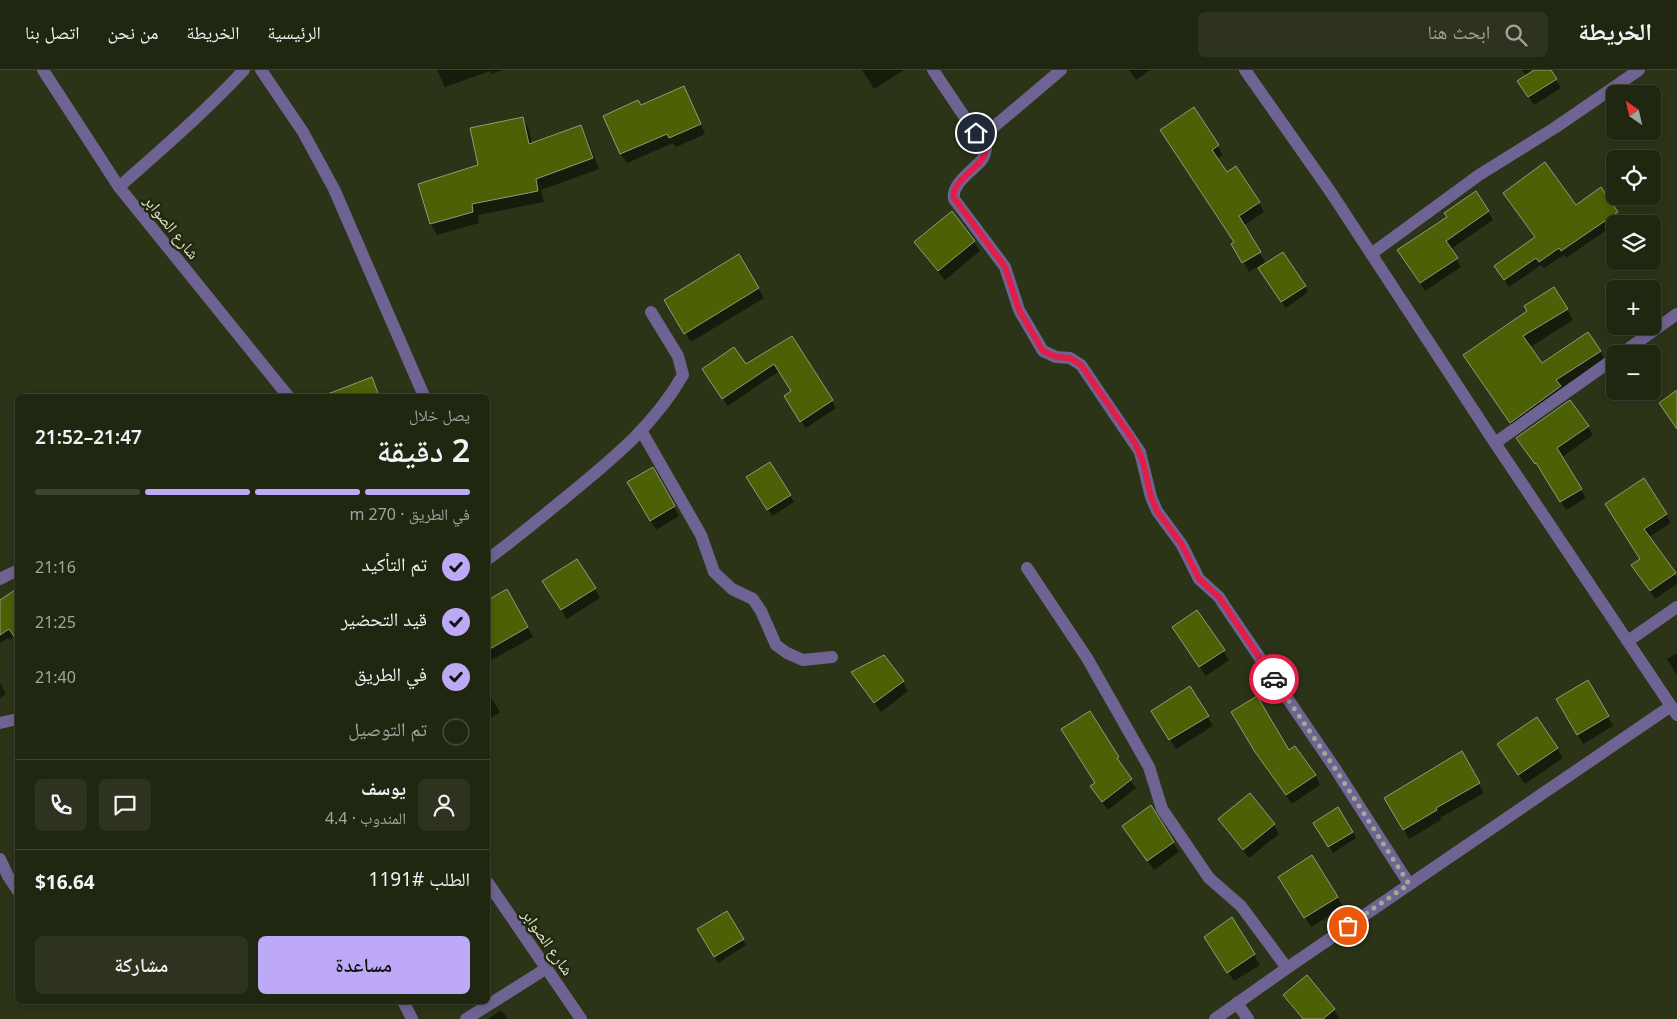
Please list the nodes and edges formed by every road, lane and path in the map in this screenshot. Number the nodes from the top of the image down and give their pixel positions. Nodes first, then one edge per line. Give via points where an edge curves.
1 (43, 70) edge
2 (244, 70) edge
3 (261, 70) edge
4 (933, 70) edge
5 (1061, 70) edge
6 (1245, 70) edge
7 (1639, 70) edge
8 (1048, 74) edge
9 (986, 149) junction
10 (119, 187) junction
11 (1371, 254) junction
12 (651, 312) dead end
13 (1677, 314) edge
14 (1634, 345) edge
15 (1606, 364) edge
16 (286, 394) edge
17 (423, 394) edge
18 (642, 432) junction
19 (1495, 443) junction
20 (490, 557) edge
21 (1027, 568) dead end
22 (15, 572) edge
23 (0, 579) edge
24 (1677, 607) edge
25 (1628, 641) junction
26 (832, 657) dead end
27 (1674, 711) edge
28 (15, 720) edge
29 (0, 723) edge
30 (0, 859) edge
31 (1409, 884) junction
32 (15, 886) edge
33 (490, 886) edge
34 (547, 968) junction
35 (1287, 968) junction
36 (1237, 1003) junction
37 (404, 1004) edge
38 (490, 1004) edge
39 (490, 1004) edge
40 (412, 1019) edge
41 (466, 1019) edge
42 (581, 1019) edge
43 (1214, 1019) edge
44 (1248, 1019) edge

1 - 10 street, شارع الصوابر
2 - 10 street via 213,103
3 - 17 street via 303,132 334,189
4 - 9 street
5 - 8 street
6 - 11 street
7 - 11 street via 1479,175
8 - 9 street via 990,130
9 - 31 street via 983,159 956,187 953,195 1005,267 1026,324 1043,351 1056,357 1070,358 1081,365 1135,443 1157,511 1182,545 1199,579 1219,597
10 - 16 street, شارع الصوابر
11 - 19 street
12 - 18 street via 678,356 683,375 672,395
13 - 14 street
15 - 19 street
18 - 20 street
18 - 26 street via 701,535 714,572 732,588 753,599 776,645 787,654 803,660
19 - 25 street
21 - 35 street via 1087,658 1149,767 1162,809 1209,878 1241,906
22 - 23 street
24 - 25 street
25 - 27 street
27 - 31 street
28 - 29 street
30 - 32 street
31 - 35 street
33 - 34 street, شارع الصوابر
34 - 39 street
34 - 42 street, شارع الصوابر
35 - 36 street
36 - 43 street
36 - 44 street
37 - 40 street
38 - 41 street

